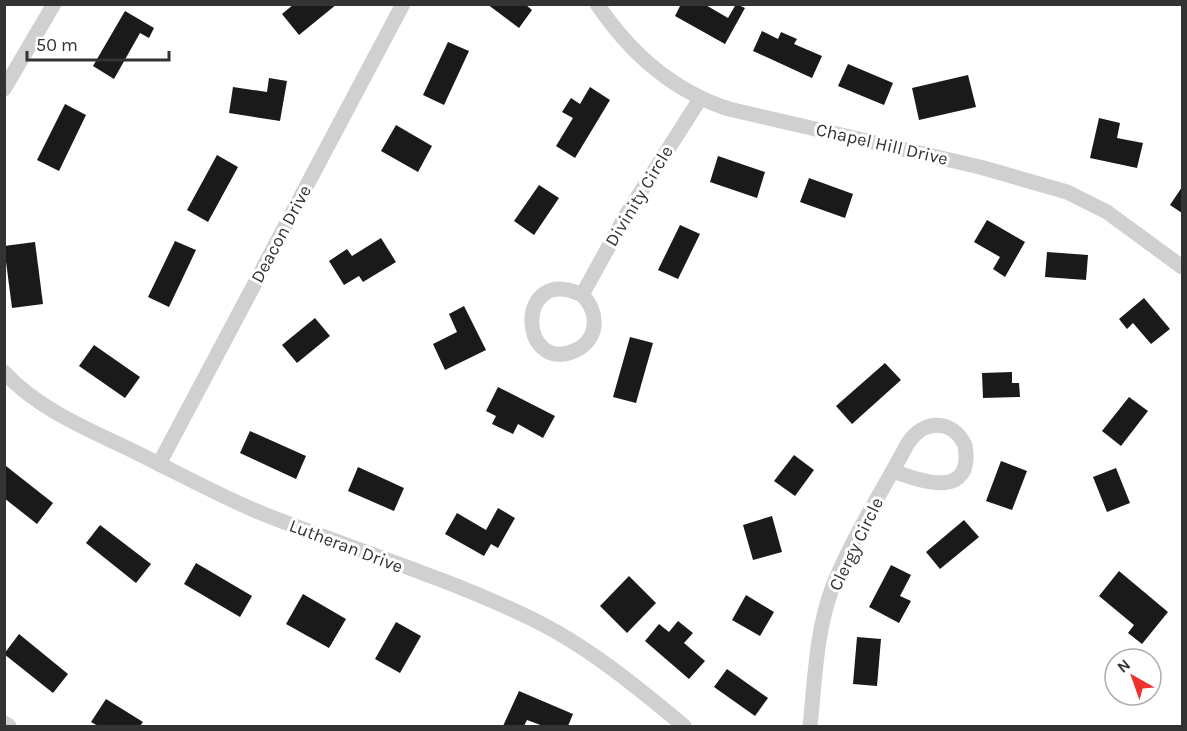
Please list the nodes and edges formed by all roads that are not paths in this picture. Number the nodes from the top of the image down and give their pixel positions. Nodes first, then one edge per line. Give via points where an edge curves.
1 (54, 4) edge
2 (403, 4) edge
3 (597, 4) edge
4 (4, 89) edge
5 (700, 99) junction
6 (1182, 267) edge
7 (582, 295) junction
8 (4, 372) edge
9 (159, 464) junction
10 (893, 471) junction
11 (4, 723) edge
12 (9, 726) edge
13 (684, 726) edge
14 (810, 726) edge

1 - 4 street
2 - 9 street, Deacon Drive
3 - 5 street, Chapel Hill Drive via 648,62
5 - 6 street, Chapel Hill Drive via 1067,192 1107,212
5 - 7 street, Divinity Circle via 626,215
7 - 7 street via 561,289 540,297 530,317 531,328 542,346 572,352 588,340 595,321 589,302
8 - 9 street, Lutheran Drive via 61,416
9 - 13 street, Lutheran Drive via 263,514 528,617 596,658
10 - 10 street, Clergy Circle via 922,427 943,424 953,429 965,445 965,466 944,484 925,483
10 - 14 street, Clergy Circle via 833,587 820,636
11 - 12 street

